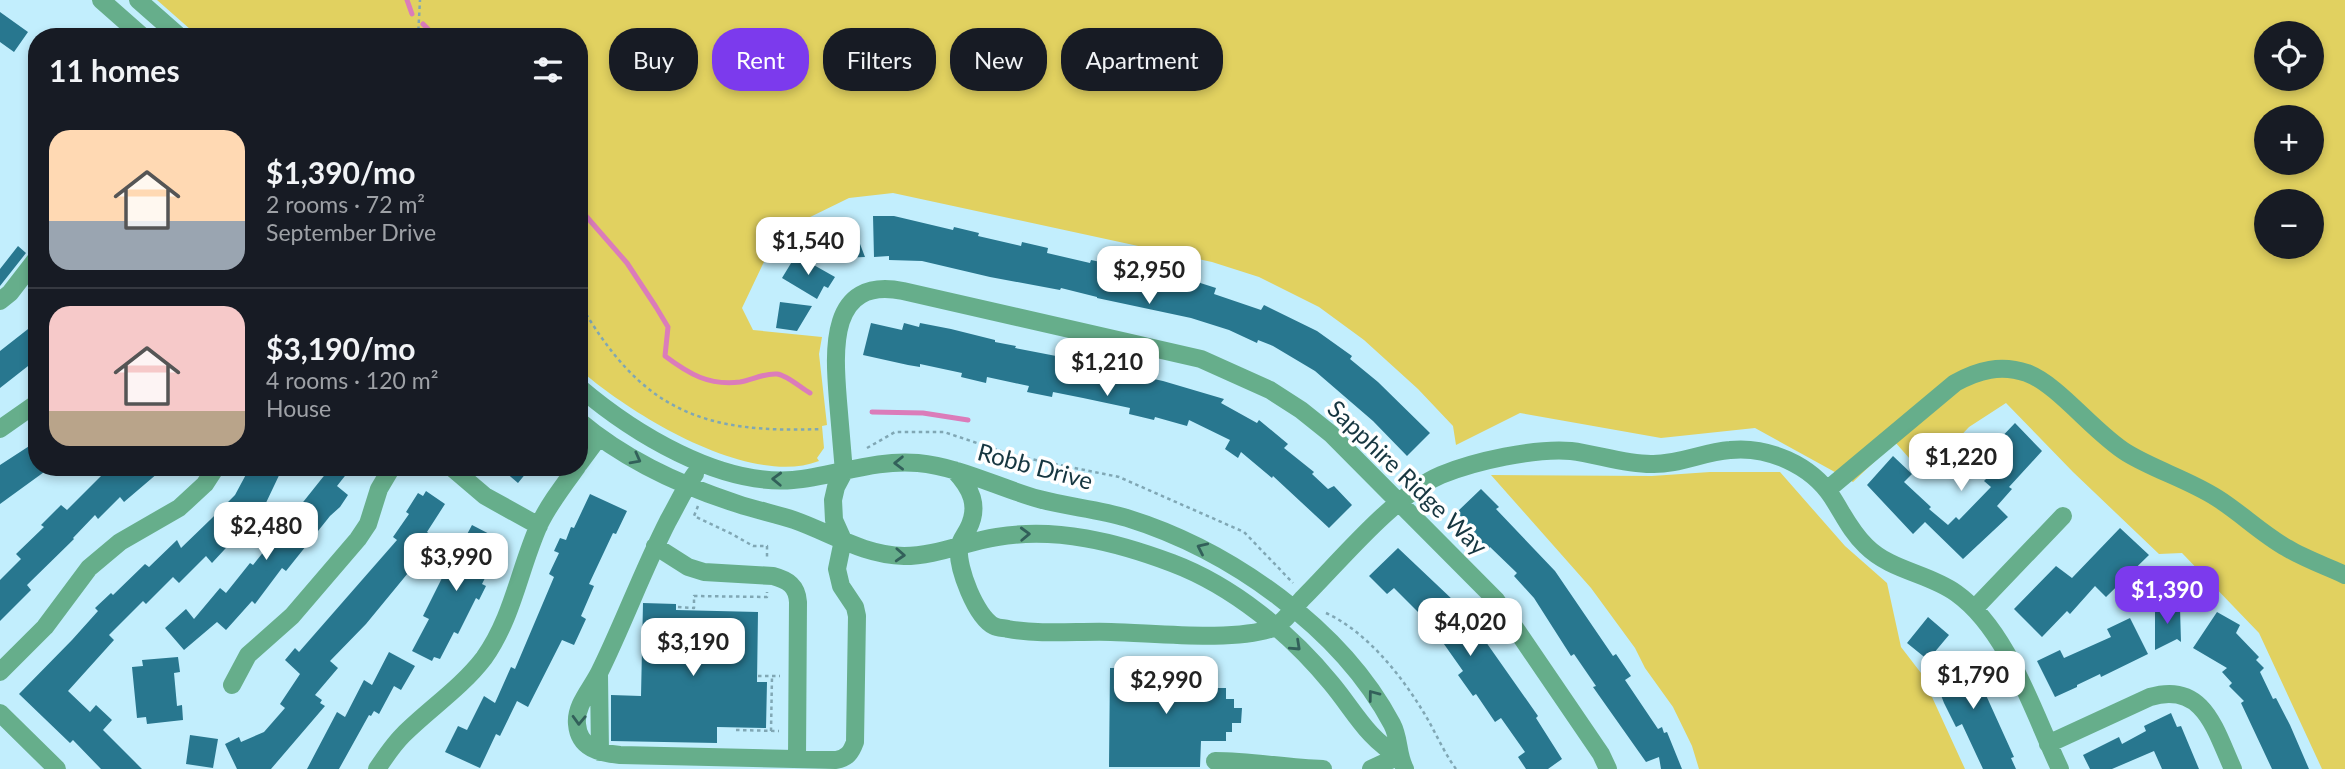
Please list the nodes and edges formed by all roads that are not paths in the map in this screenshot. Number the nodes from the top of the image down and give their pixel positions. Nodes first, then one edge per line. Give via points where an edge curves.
1 (101, 0) edge
2 (142, 3) edge
3 (129, 28) edge
4 (135, 28) edge
5 (170, 28) edge
6 (28, 270) edge
7 (0, 301) edge
8 (588, 394) edge
9 (28, 409) edge
10 (588, 428) edge
11 (0, 429) edge
12 (599, 437) junction
13 (588, 452) edge
14 (703, 463) junction
15 (954, 470) junction
16 (844, 472) junction
17 (210, 476) edge
18 (387, 476) edge
19 (462, 476) edge
20 (571, 476) edge
21 (688, 484) junction
22 (1827, 490) junction
23 (1399, 502) junction
24 (2063, 516) dead end
25 (539, 526) junction
26 (843, 540) junction
27 (655, 547) junction
28 (958, 547) junction
29 (2345, 575) edge
30 (1293, 608) junction
31 (1975, 608) junction
32 (1276, 627) junction
33 (0, 672) edge
34 (232, 685) dead end
35 (0, 713) edge
36 (2048, 744) junction
37 (797, 759) junction
38 (1215, 761) dead end
39 (1402, 762) edge
40 (57, 769) edge
41 (377, 769) edge
42 (1323, 769) edge
43 (1371, 769) edge
44 (1608, 769) edge
45 (2060, 769) edge
46 (2233, 769) edge

1 - 3 street
2 - 4 street
2 - 5 street
6 - 7 street
8 - 14 street, Robb Drive via 628,424
9 - 11 street
10 - 12 street
12 - 13 street
12 -> 21 street
16 -> 14 street, Robb Drive via 790,480 756,479
14 - 21 street
15 -> 16 street, Robb Drive via 901,463
15 - 28 street via 972,493 974,506
30 -> 15 street, Robb Drive via 1213,553 1150,526 1021,494
16 - 23 street, Sapphire Ridge Way via 834,358 841,317 861,295 880,288 1167,350 1236,373 1301,410
16 - 26 street via 832,512
17 - 33 street via 179,508 120,542 89,568 45,627
18 - 34 street via 358,539 292,615 248,655
19 - 25 street via 485,496
20 - 25 street
21 - 26 street
21 - 27 street
22 - 23 street via 1791,462 1753,450 1733,449 1651,464 1544,451 1458,468
22 - 29 street via 1955,383 1987,369 2006,369 2043,382 2128,453 2218,498 2287,548
22 - 31 street via 1849,526 1880,558 1954,591
23 - 30 street
23 - 44 street, Sapphire Ridge Way via 1496,600
24 - 31 street
25 - 41 street via 514,602 483,658 402,736
26 -> 28 street via 871,552 901,556
26 - 37 street via 838,578 857,616 855,743 844,759
27 - 37 street via 704,572 773,576 794,588 798,602
27 -> 37 street via 599,674 580,706 577,723 585,743 600,752 620,755
28 -> 32 street via 996,537 1048,534 1114,544 1204,578
28 - 32 street via 976,609 993,626 1030,633 1229,635
30 - 32 street
39 -> 30 street, Robb Drive via 1396,732 1381,705 1348,663
31 - 36 street via 2004,647
32 -> 39 street via 1325,676 1377,742
35 - 40 street
36 - 45 street
36 - 46 street via 2150,697 2176,693 2200,704 2208,714
38 - 42 street
39 - 43 street

